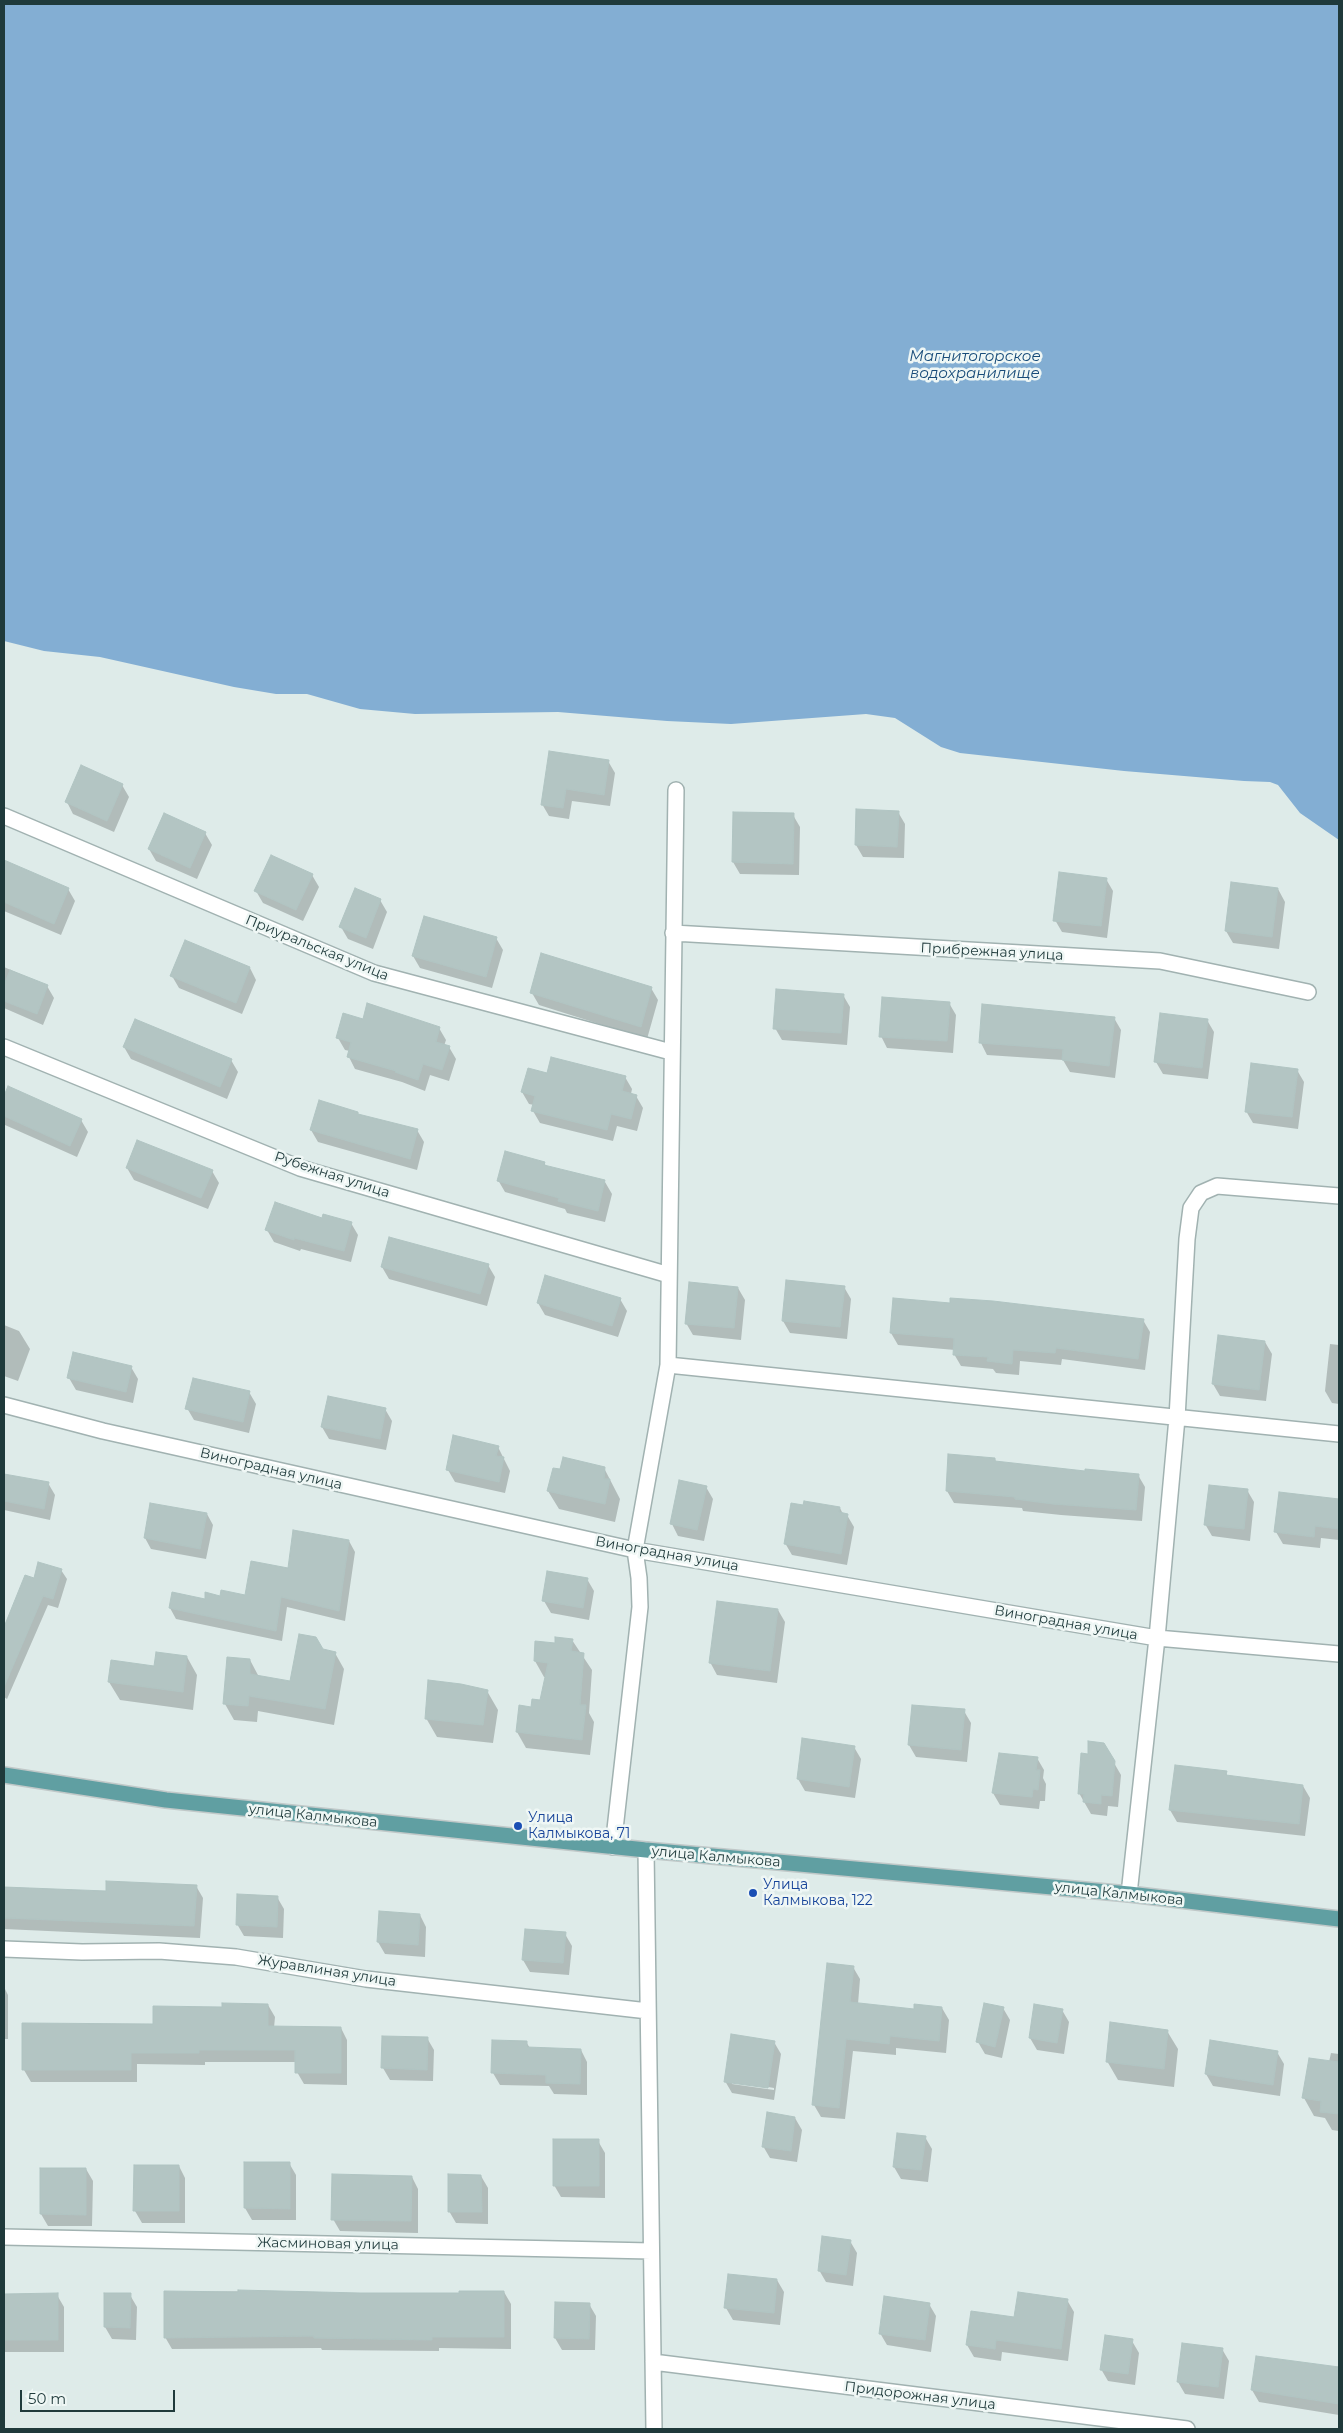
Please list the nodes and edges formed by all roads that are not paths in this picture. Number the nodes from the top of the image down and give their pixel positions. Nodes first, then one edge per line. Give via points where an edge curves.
1 (676, 790) dead end
2 (4, 816) edge
3 (673, 933) junction
4 (1308, 992) dead end
5 (4, 1047) edge
6 (671, 1052) junction
7 (1339, 1196) edge
8 (669, 1275) junction
9 (668, 1365) junction
10 (4, 1406) edge
11 (1177, 1418) junction
12 (1339, 1434) edge
13 (635, 1550) junction
14 (1157, 1638) junction
15 (1339, 1654) edge
16 (4, 1775) edge
17 (613, 1847) junction
18 (646, 1850) junction
19 (1130, 1894) junction
20 (1339, 1919) edge
21 (4, 1949) edge
22 (648, 2011) junction
23 (4, 2237) edge
24 (651, 2250) junction
25 (653, 2362) junction
26 (654, 2429) edge
27 (1187, 2429) edge

1 - 3 street
2 - 6 street, Приуральская улица via 374,973
3 - 4 street, Прибрежная улица via 1160,961
3 - 6 street
5 - 8 street, Рубежная улица via 300,1168
6 - 8 street
7 - 11 street via 1217,1186 1201,1193 1191,1208 1187,1239
8 - 9 street
9 - 11 street
9 - 13 street
10 - 13 street, Виноградная улица
11 - 12 street
11 - 14 street
13 - 14 street, Виноградная улица
13 - 17 street via 640,1607
14 - 15 street, Виноградная улица
14 - 19 street
16 - 17 main road, улица Калмыкова via 166,1800
17 - 18 main road, улица Калмыкова
18 - 19 main road, улица Калмыкова
18 - 22 street
19 - 20 main road, улица Калмыкова
21 - 22 street, Журавлиная улица via 159,1951 236,1957 366,1979
22 - 24 street
23 - 24 street, Жасминовая улица
24 - 25 street
25 - 26 street
25 - 27 street, Придорожная улица

